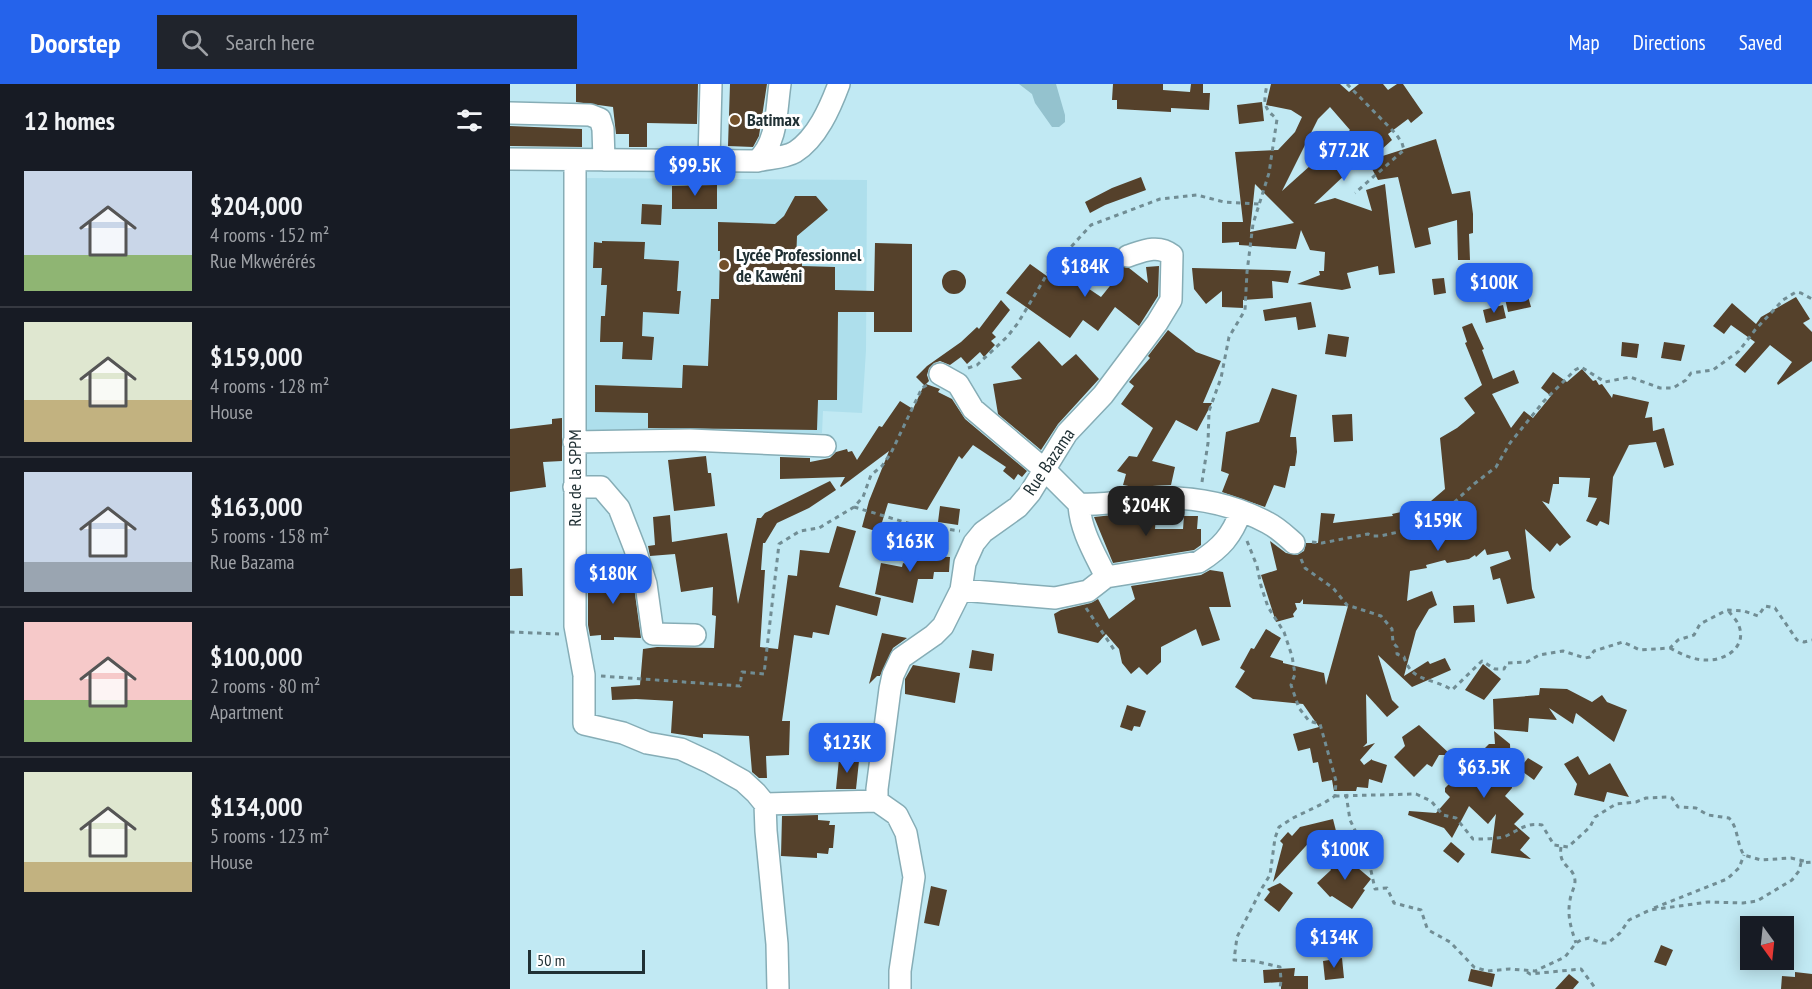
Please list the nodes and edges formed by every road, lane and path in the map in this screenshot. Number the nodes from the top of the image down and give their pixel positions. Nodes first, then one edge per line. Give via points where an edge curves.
1 (711, 84) edge
2 (780, 84) edge
3 (839, 84) edge
4 (1267, 84) edge
5 (1347, 84) edge
6 (510, 113) edge
7 (510, 159) edge
8 (575, 160) junction
9 (604, 160) junction
10 (709, 161) junction
11 (757, 161) junction
12 (1355, 193) dead end
13 (1128, 256) dead end
14 (1812, 299) edge
15 (940, 374) dead end
16 (574, 442) junction
17 (825, 446) dead end
18 (1045, 470) junction
19 (574, 487) junction
20 (1199, 499) junction
21 (1078, 504) junction
22 (854, 507) dead end
23 (1240, 514) junction
24 (981, 535) junction
25 (1294, 543) junction
26 (1106, 577) junction
27 (961, 590) junction
28 (1077, 594) junction
29 (1727, 610) junction
30 (510, 633) edge
31 (576, 635) junction
32 (695, 635) dead end
33 (1812, 640) edge
34 (1670, 648) junction
35 (1114, 651) dead end
36 (584, 675) junction
37 (740, 686) dead end
38 (1346, 794) junction
39 (1335, 796) junction
40 (877, 801) junction
41 (765, 804) junction
42 (1561, 847) junction
43 (1744, 855) junction
44 (1804, 861) junction
45 (1812, 862) edge
46 (1650, 910) junction
47 (1576, 943) junction
48 (1526, 971) junction
49 (778, 989) edge
50 (900, 989) edge
51 (1280, 989) edge
52 (1596, 989) edge

1 - 10 street
2 - 11 street via 771,144
3 - 11 street via 829,110 806,142 793,153
4 - 20 path via 1265,106 1277,119 1269,173 1253,224 1245,310 1228,337 1221,378 1209,411
5 - 12 path via 1396,134 1404,150
6 - 9 street via 590,115 600,119
7 - 8 street
8 - 9 street
8 - 16 street, Rue de la SPPM
9 - 10 street
10 - 11 street
13 - 18 street, Rue Bazama via 1153,249 1172,255 1172,300 1103,395 1067,433
14 - 25 path via 1796,292 1783,300 1739,351 1713,370 1691,373 1673,388 1660,388 1630,377 1605,382 1581,367 1575,370 1544,401 1496,466 1434,521 1413,530 1380,536
15 - 18 street via 958,384 973,409
16 - 17 street via 690,440
16 - 19 street, Rue de la SPPM
18 - 21 street
18 - 24 street, Rue Bazama via 1018,507
19 - 31 street, Rue de la SPPM
19 - 32 street via 601,487 620,508 646,584 653,634
20 - 21 street
20 - 23 street
21 - 26 street via 1082,524
22 - 24 path via 911,524
23 - 25 street via 1270,524
23 - 26 street via 1229,537 1199,562
23 - 39 path via 1268,607 1284,632 1292,656 1295,674 1291,685 1299,708 1309,722 1320,724 1336,781
24 - 27 street, Rue Bazama via 964,563
25 - 34 path via 1305,568 1333,588 1347,605 1381,616 1392,629 1397,654 1404,657 1407,667 1452,690 1482,661 1495,669 1504,669 1507,663 1527,662 1539,655 1563,651 1590,657 1594,651 1623,642 1640,650
26 - 28 street
27 - 28 street via 1055,598
27 - 40 street, Rue Bazama via 943,626 901,658 892,675
28 - 35 path
29 - 33 path via 1758,616 1765,606 1775,608 1797,640
29 - 34 path via 1700,624 1694,635 1678,640
29 - 34 path via 1739,626 1740,638 1724,659 1705,661
30 - 31 path
31 - 36 street, Rue de la SPPM
36 - 37 path
36 - 41 street, Rue de la SPPM via 584,724 681,749 711,762 742,781
38 - 39 path
38 - 42 path via 1416,794 1431,801 1443,815 1456,818 1473,839 1505,837 1517,829 1542,825 1551,842
38 - 48 path via 1352,827 1368,857 1375,889 1387,888 1394,903 1421,910 1427,928 1450,942 1474,967
39 - 51 path via 1279,827 1270,875 1237,937 1234,960 1280,967
40 - 41 street
40 - 50 street via 897,815 906,833 914,877
41 - 49 street
42 - 43 path via 1568,847 1595,817 1616,804 1668,796 1678,807 1729,818
42 - 47 path via 1561,860 1575,879 1569,915
43 - 44 path via 1761,861
43 - 46 path via 1739,868 1728,879
44 - 45 path
44 - 46 path via 1797,876 1757,901 1708,902
46 - 47 path via 1629,920 1608,943 1590,938
47 - 48 path via 1560,960 1539,970
48 - 52 path via 1530,974 1581,969

